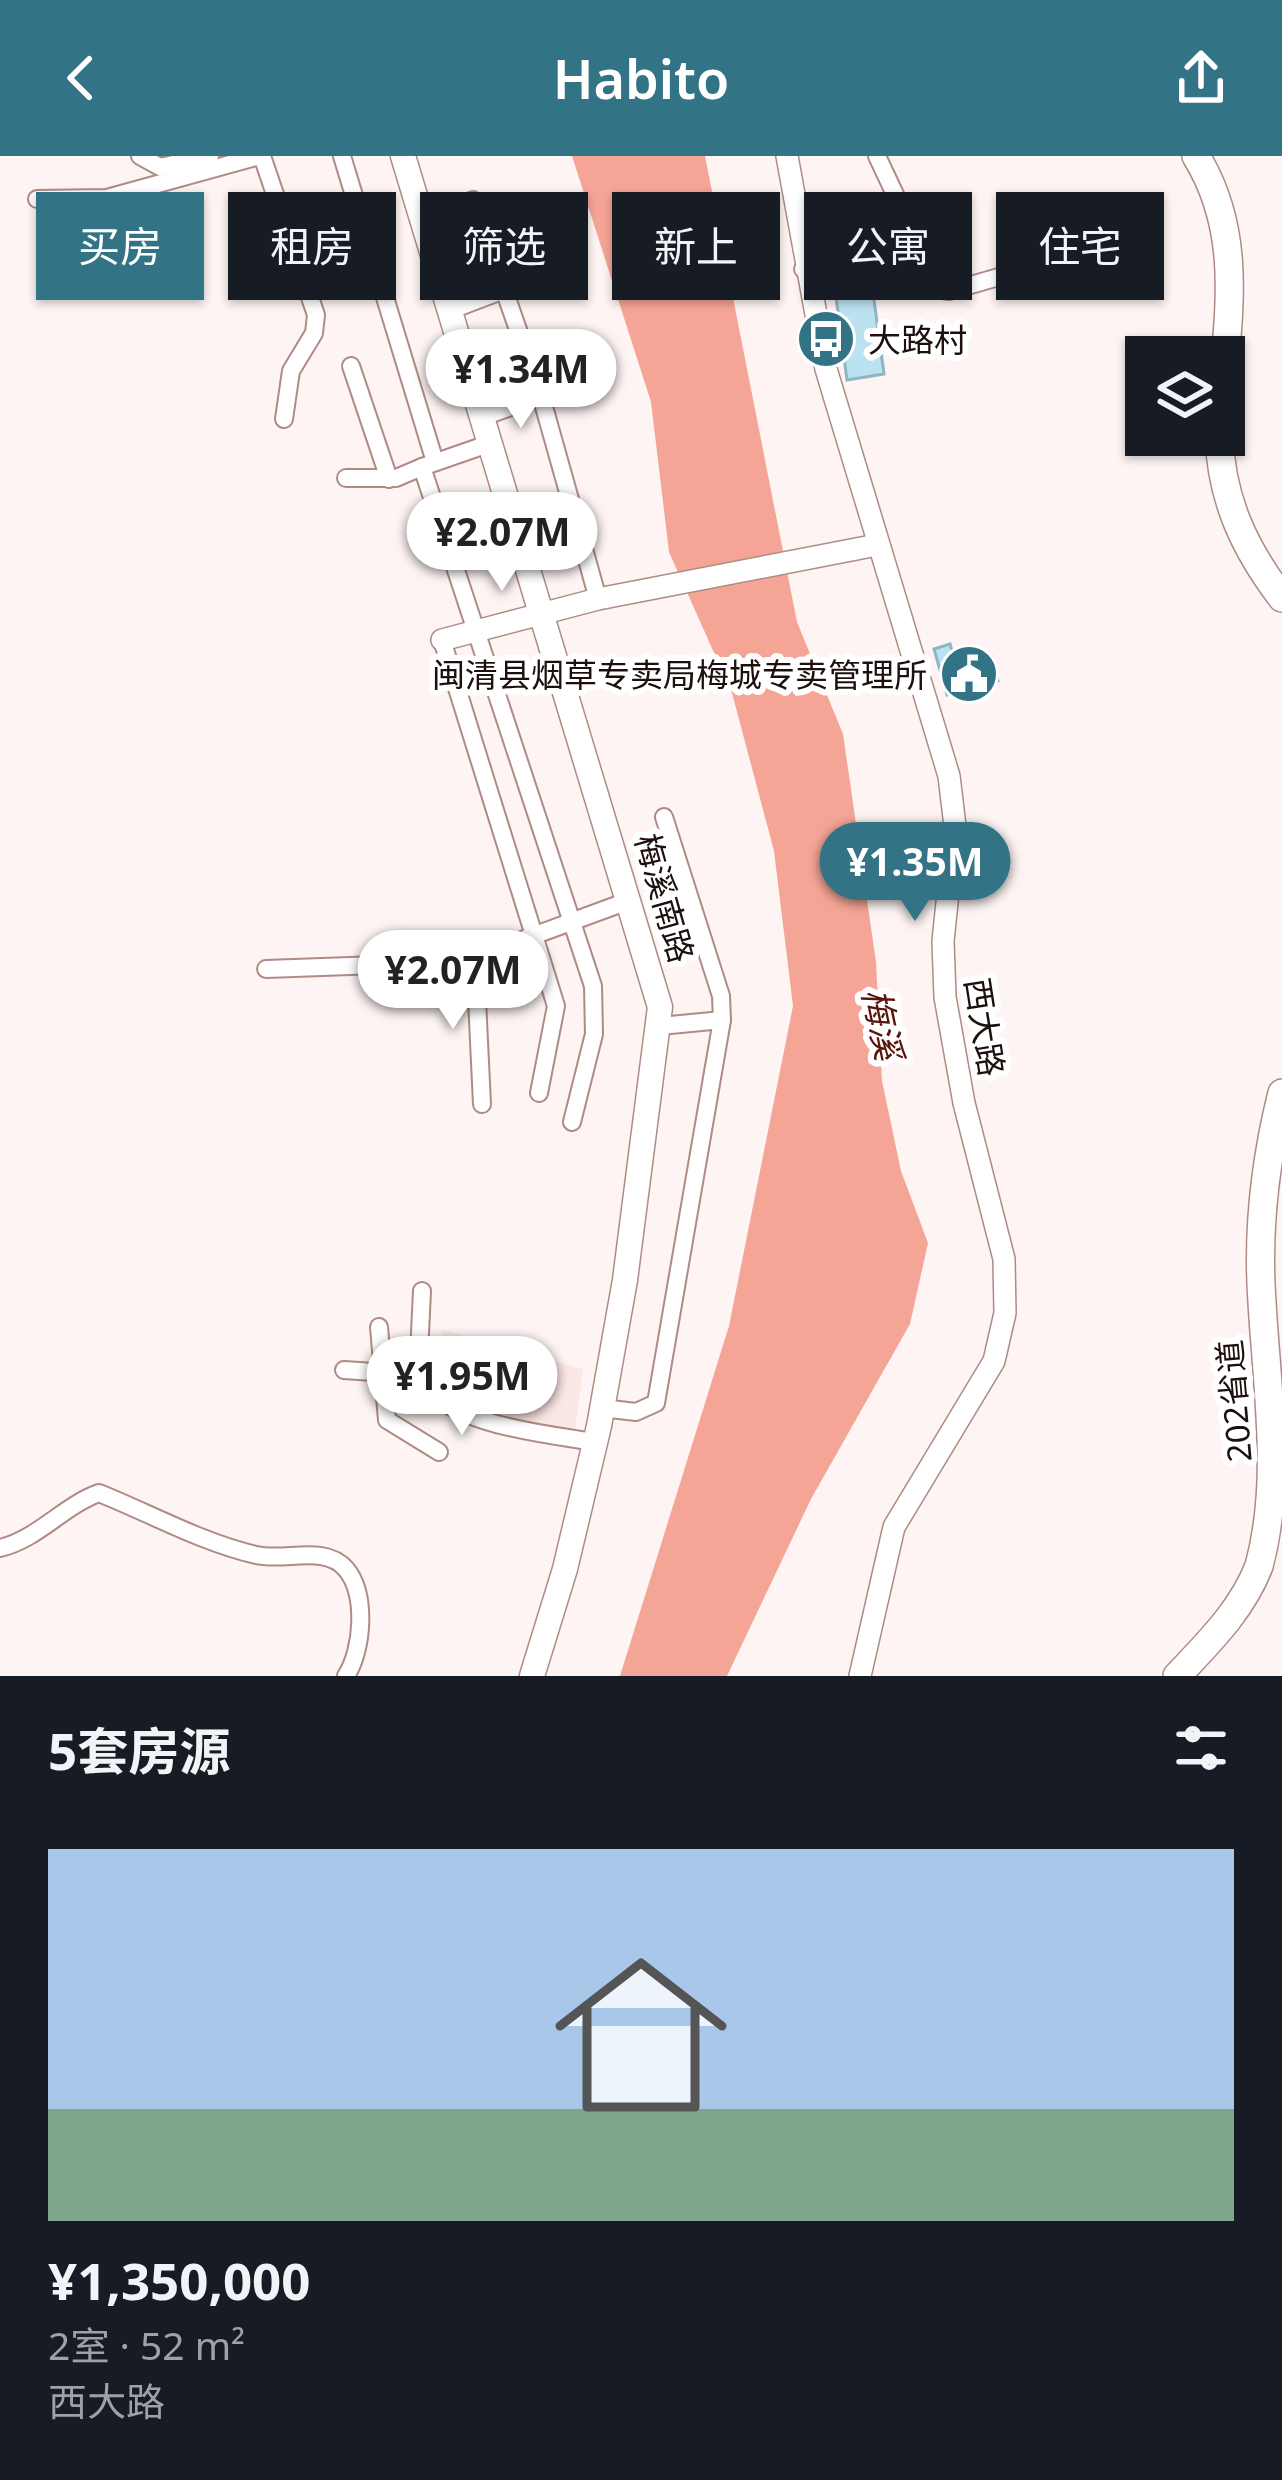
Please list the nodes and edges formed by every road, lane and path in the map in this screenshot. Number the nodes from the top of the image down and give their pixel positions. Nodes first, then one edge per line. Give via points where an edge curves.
1 (140, 156) edge
2 (210, 156) edge
3 (261, 156) edge
4 (342, 156) edge
5 (387, 156) edge
6 (403, 156) edge
7 (787, 156) edge
8 (877, 156) edge
9 (1196, 156) edge
10 (129, 192) edge
11 (893, 192) edge
12 (420, 216) edge
13 (803, 269) joint
14 (446, 300) edge
15 (478, 300) edge
16 (507, 300) edge
17 (449, 311) junction
18 (520, 336) junction
19 (1227, 336) edge
20 (463, 354) junction
21 (350, 365) dead end
22 (541, 396) junction
23 (482, 417) junction
24 (284, 419) dead end
25 (484, 445) junction
26 (1221, 456) edge
27 (428, 465) junction
28 (346, 478) dead end
29 (389, 479) junction
30 (877, 545) junction
31 (1282, 598) edge
32 (588, 602) junction
33 (537, 614) junction
34 (478, 630) junction
35 (442, 640) joint
36 (664, 817) dead end
37 (617, 905) junction
38 (574, 920) junction
39 (535, 935) junction
40 (475, 958) junction
41 (266, 969) dead end
42 (722, 1020) junction
43 (660, 1026) junction
44 (539, 1093) dead end
45 (1282, 1093) edge
46 (482, 1104) dead end
47 (572, 1122) dead end
48 (422, 1291) dead end
49 (380, 1327) dead end
50 (344, 1370) dead end
51 (381, 1372) junction
52 (418, 1375) junction
53 (602, 1408) junction
54 (591, 1441) junction
55 (439, 1452) dead end
56 (0, 1548) edge
57 (346, 1676) edge
58 (528, 1676) edge
59 (860, 1676) edge
60 (1178, 1676) edge

1 - 2 street via 160,167
3 - 10 street
3 - 24 street via 316,315 291,371
4 - 27 street
5 - 25 main road, 梅溪南路
6 - 12 main road, 梅溪南路
7 - 13 street, 西大路
8 - 11 street
9 - 19 main road via 1228,242
13 - 30 street, 西大路
14 - 17 main road, 梅溪南路
15 - 17 street
16 - 18 street
17 - 20 main road, 梅溪南路
18 - 20 street
18 - 22 street
20 - 23 main road, 梅溪南路
21 - 29 street
22 - 23 street
22 - 32 street
23 - 25 main road, 梅溪南路
25 - 27 street
25 - 33 main road, 梅溪南路
26 - 31 main road via 1239,531
27 - 29 street
27 - 34 street
28 - 29 street
30 - 32 street
30 - 59 street, 西大路 via 949,776 955,826 945,997 1006,1293 994,1360 893,1527
32 - 33 street
33 - 34 street
33 - 37 main road, 梅溪南路
33 - 43 main road, 梅溪南路 via 654,974
34 - 35 street
34 - 38 street
35 - 39 street
36 - 42 street
37 - 38 street
37 - 54 main road, 梅溪南路 via 644,1003 644,1053
38 - 39 street
38 - 47 street via 596,1016
39 - 40 street
39 - 44 street via 556,1006
40 - 41 street
40 - 46 street
42 - 43 street
42 - 53 street via 656,1403 627,1413
43 - 53 main road, 梅溪南路
45 - 60 main road, 202省道 via 1261,1259 1276,1450 1273,1518 1240,1603
48 - 52 street
49 - 51 street
50 - 51 street
51 - 52 street
51 - 55 street via 388,1420
52 - 54 street via 435,1396 479,1418
53 - 54 main road, 梅溪南路
54 - 58 main road, 梅溪南路 via 565,1569
56 - 57 street via 99,1493 258,1556 325,1556 345,1567 357,1589 359,1636

